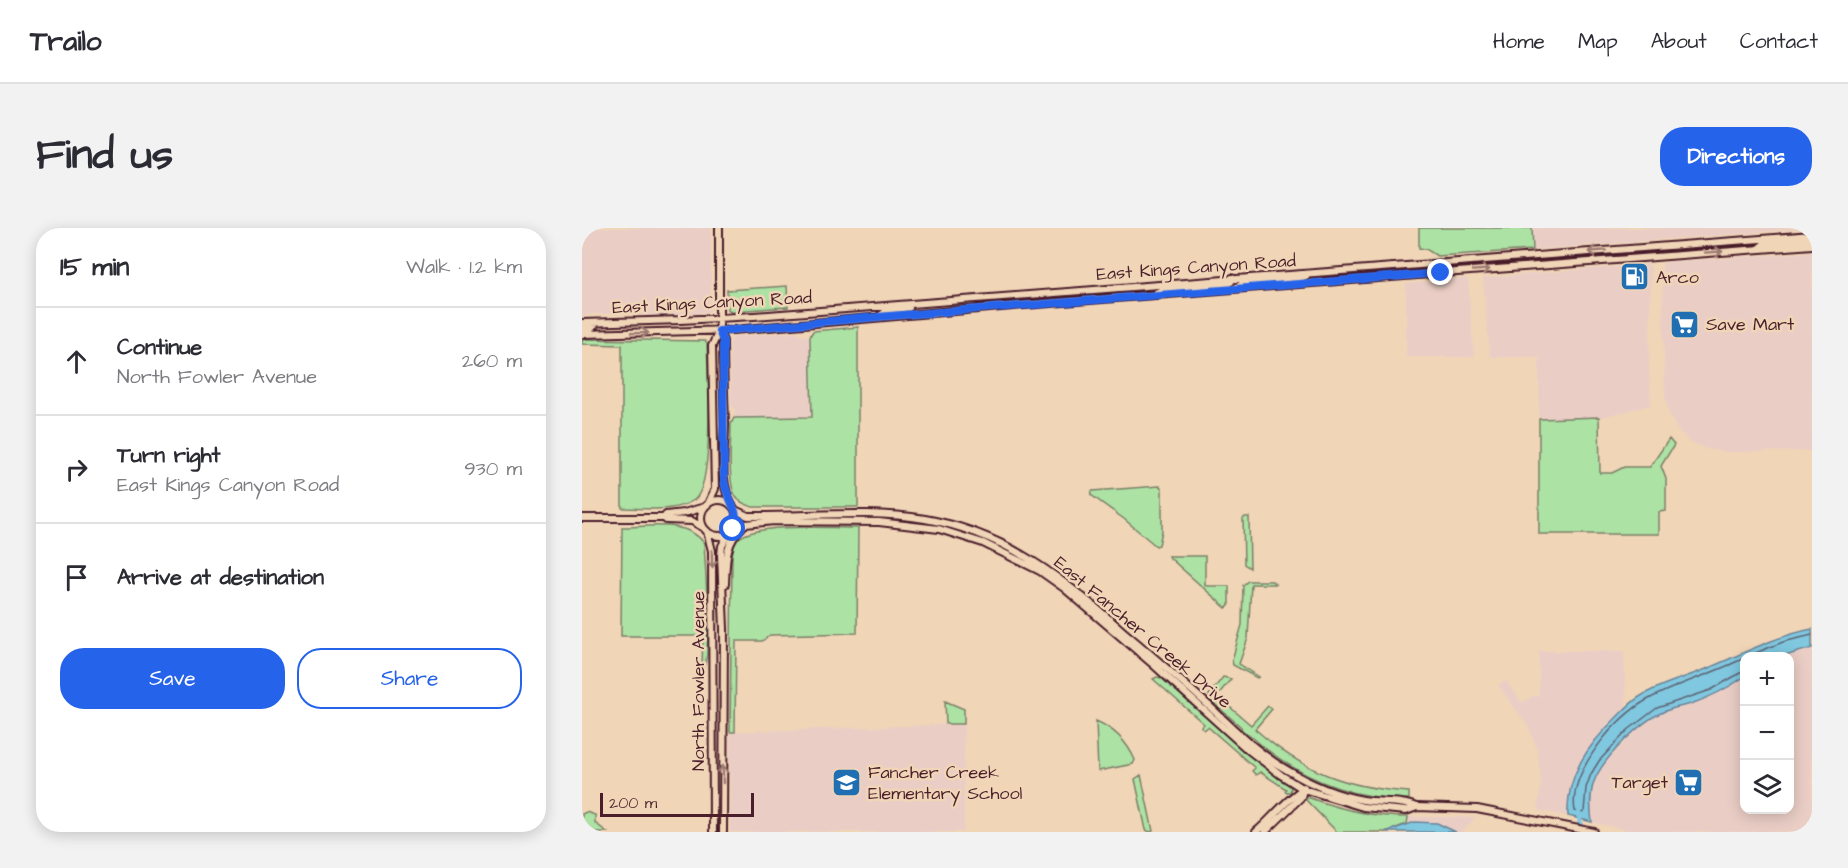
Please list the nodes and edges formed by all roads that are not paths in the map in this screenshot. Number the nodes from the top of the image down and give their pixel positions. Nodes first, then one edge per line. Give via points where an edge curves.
1 (719, 228) edge
2 (1812, 237) edge
3 (1812, 245) edge
4 (1759, 248) junction
5 (1314, 273) junction
6 (1232, 279) junction
7 (1235, 289) junction
8 (1150, 295) junction
9 (942, 301) junction
10 (880, 316) junction
11 (719, 318) junction
12 (582, 323) edge
13 (597, 323) junction
14 (582, 329) edge
15 (719, 331) junction
16 (582, 334) edge
17 (706, 505) junction
18 (733, 508) junction
19 (582, 518) edge
20 (664, 518) junction
21 (746, 524) junction
22 (705, 529) junction
23 (731, 531) junction
24 (724, 629) junction
25 (1308, 781) junction
26 (1304, 789) junction
27 (1417, 807) junction
28 (713, 832) edge
29 (723, 832) edge
30 (1256, 832) edge
31 (1265, 832) edge
32 (1593, 832) edge

1 - 11 main road
2 - 4 main road
2 -> 5 main road, East Kings Canyon Road
3 - 4 main road, East Kings Canyon Road
7 -> 4 main road, East Kings Canyon Road
5 - 6 main road, East Kings Canyon Road
5 - 7 main road via 1299,279 1244,284
6 - 8 main road via 1226,285 1164,289
6 - 9 main road, East Kings Canyon Road
7 - 8 main road, East Kings Canyon Road
8 - 10 main road, East Kings Canyon Road
9 - 10 main road via 891,310
9 - 11 main road, East Kings Canyon Road
10 - 15 main road, East Kings Canyon Road
11 - 13 main road, East Kings Canyon Road
11 - 15 main road
12 - 13 main road, East Kings Canyon Road
13 - 14 main road
16 -> 15 main road, East Kings Canyon Road
15 - 17 main road via 712,346 715,489
15 - 18 main road via 723,341 724,480
17 - 18 main road via 718,500
17 - 20 main road
17 - 22 main road via 701,518
18 - 23 main road via 737,520
18 - 25 main road, East Fancher Creek Drive via 748,516 909,517 956,526 1001,543 1057,575 1257,750
19 - 20 main road
20 - 22 main road via 692,521
21 - 23 main road, East Fancher Creek Drive
21 - 24 main road via 727,551
21 - 26 main road, East Fancher Creek Drive via 909,524 954,533 1011,556 1064,588 1246,748
22 - 23 main road via 720,536
22 -> 28 main road, North Fowler Avenue via 712,551
23 - 24 main road, North Fowler Avenue via 723,542 721,555
29 -> 24 main road, North Fowler Avenue
25 - 26 main road
25 - 27 main road, East Fancher Creek Drive via 1361,800
26 - 27 main road, East Fancher Creek Drive via 1363,807 1406,811
26 - 30 main road
26 - 31 main road via 1293,806
27 - 32 main road via 1478,809

